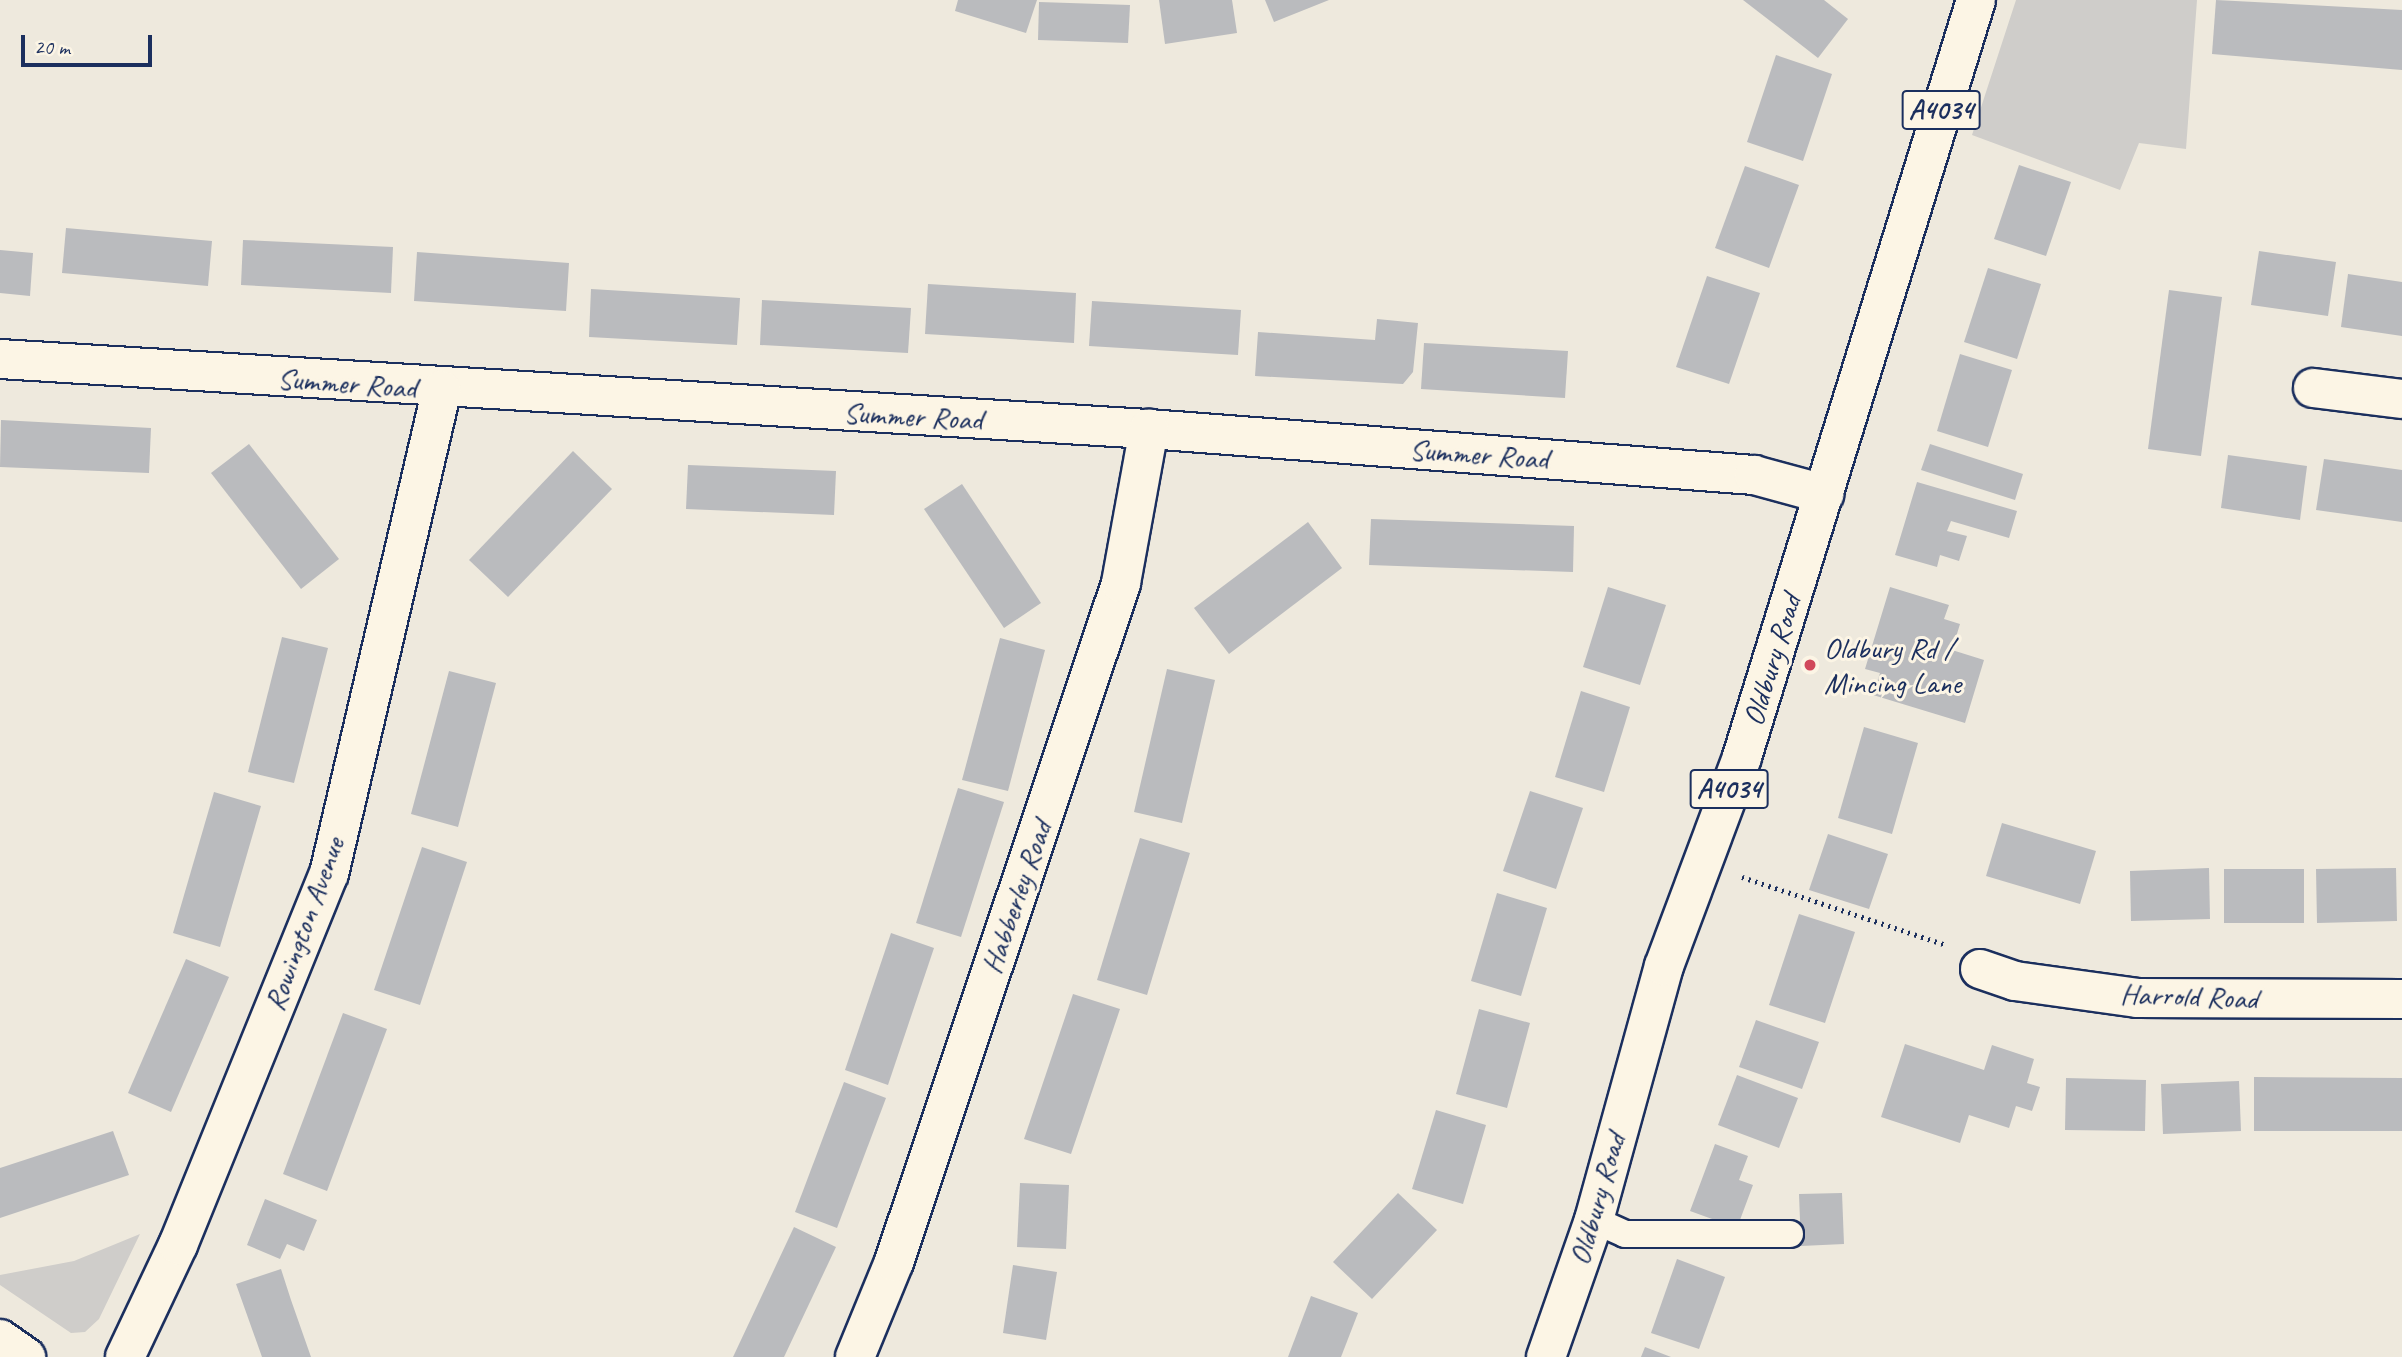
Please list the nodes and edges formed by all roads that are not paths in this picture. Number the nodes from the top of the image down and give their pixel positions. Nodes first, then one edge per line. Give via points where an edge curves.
1 (1976, 0) edge
2 (0, 359) edge
3 (2313, 388) dead end
4 (442, 390) junction
5 (2402, 398) edge
6 (1149, 429) junction
7 (1824, 494) junction
8 (1980, 969) road end
9 (2402, 999) edge
10 (1594, 1220) junction
11 (1790, 1234) dead end
12 (0, 1339) edge
13 (26, 1357) edge
14 (125, 1357) edge
15 (855, 1357) edge
16 (1546, 1357) edge

1 - 7 street, Oldbury Road / A4034
2 - 4 street, Summer Road
3 - 5 street
4 - 6 street, Summer Road
4 - 14 street, Rowington Avenue via 329,874 178,1245
6 - 7 street, Summer Road via 1754,475
6 - 15 street, Habberley Road via 1121,583 894,1262
7 - 10 street, Oldbury Road / A4034 via 1742,757 1698,862
8 - 9 street, Harrold Road via 2015,981 2137,998
10 - 11 lane via 1625,1234
10 - 16 street, Oldbury Road / A4034
12 - 13 street

